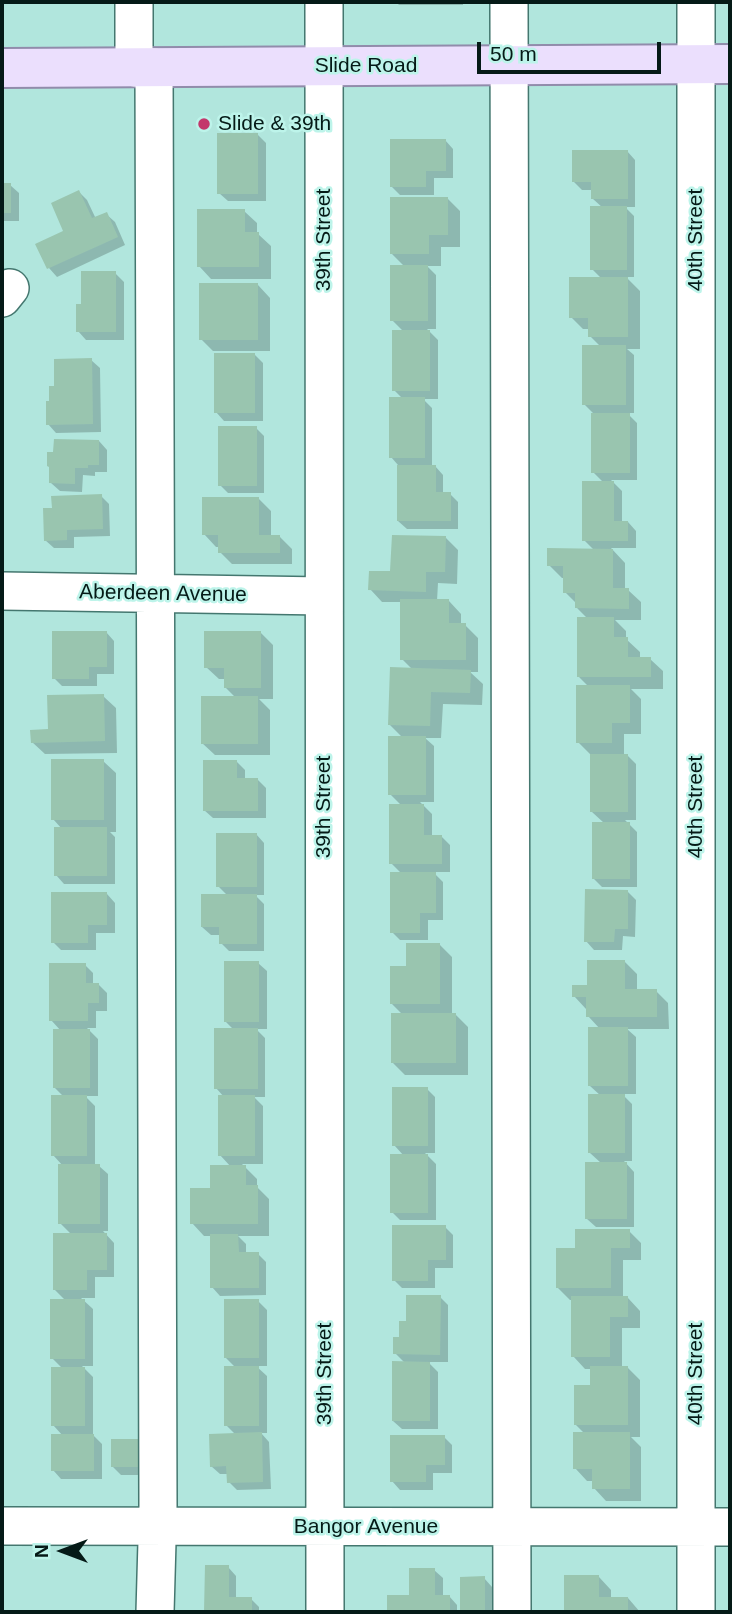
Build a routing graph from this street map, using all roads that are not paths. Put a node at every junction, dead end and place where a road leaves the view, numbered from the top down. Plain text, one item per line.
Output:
1 (134, 2) edge
2 (324, 2) edge
3 (509, 2) edge
4 (696, 2) edge
5 (713, 64) edge
6 (509, 65) junction
7 (324, 66) junction
8 (2, 68) edge
9 (144, 68) junction
10 (2, 591) edge
11 (155, 594) junction
12 (324, 596) junction
13 (2, 1526) edge
14 (158, 1526) junction
15 (325, 1527) junction
16 (512, 1527) junction
17 (713, 1527) edge
18 (155, 1612) edge
19 (325, 1612) edge
20 (512, 1612) edge
21 (696, 1612) edge

1 - 9 street
2 - 7 street, 39th Street
3 - 6 street
4 - 5 street, 40th Street
5 - 6 main road, Slide Road
5 - 17 street, 40th Street
6 - 7 main road, Slide Road
6 - 16 street
7 - 9 main road, Slide Road
7 - 12 street, 39th Street
8 - 9 main road, Slide Road
9 - 11 street
10 - 11 street, Aberdeen Avenue
11 - 12 street, Aberdeen Avenue
11 - 14 street
12 - 15 street, 39th Street
13 - 14 street, Bangor Avenue
14 - 15 street, Bangor Avenue
14 - 18 street
15 - 16 street, Bangor Avenue
15 - 19 street, 39th Street
16 - 17 street, Bangor Avenue
16 - 20 street
17 - 21 street, 40th Street

